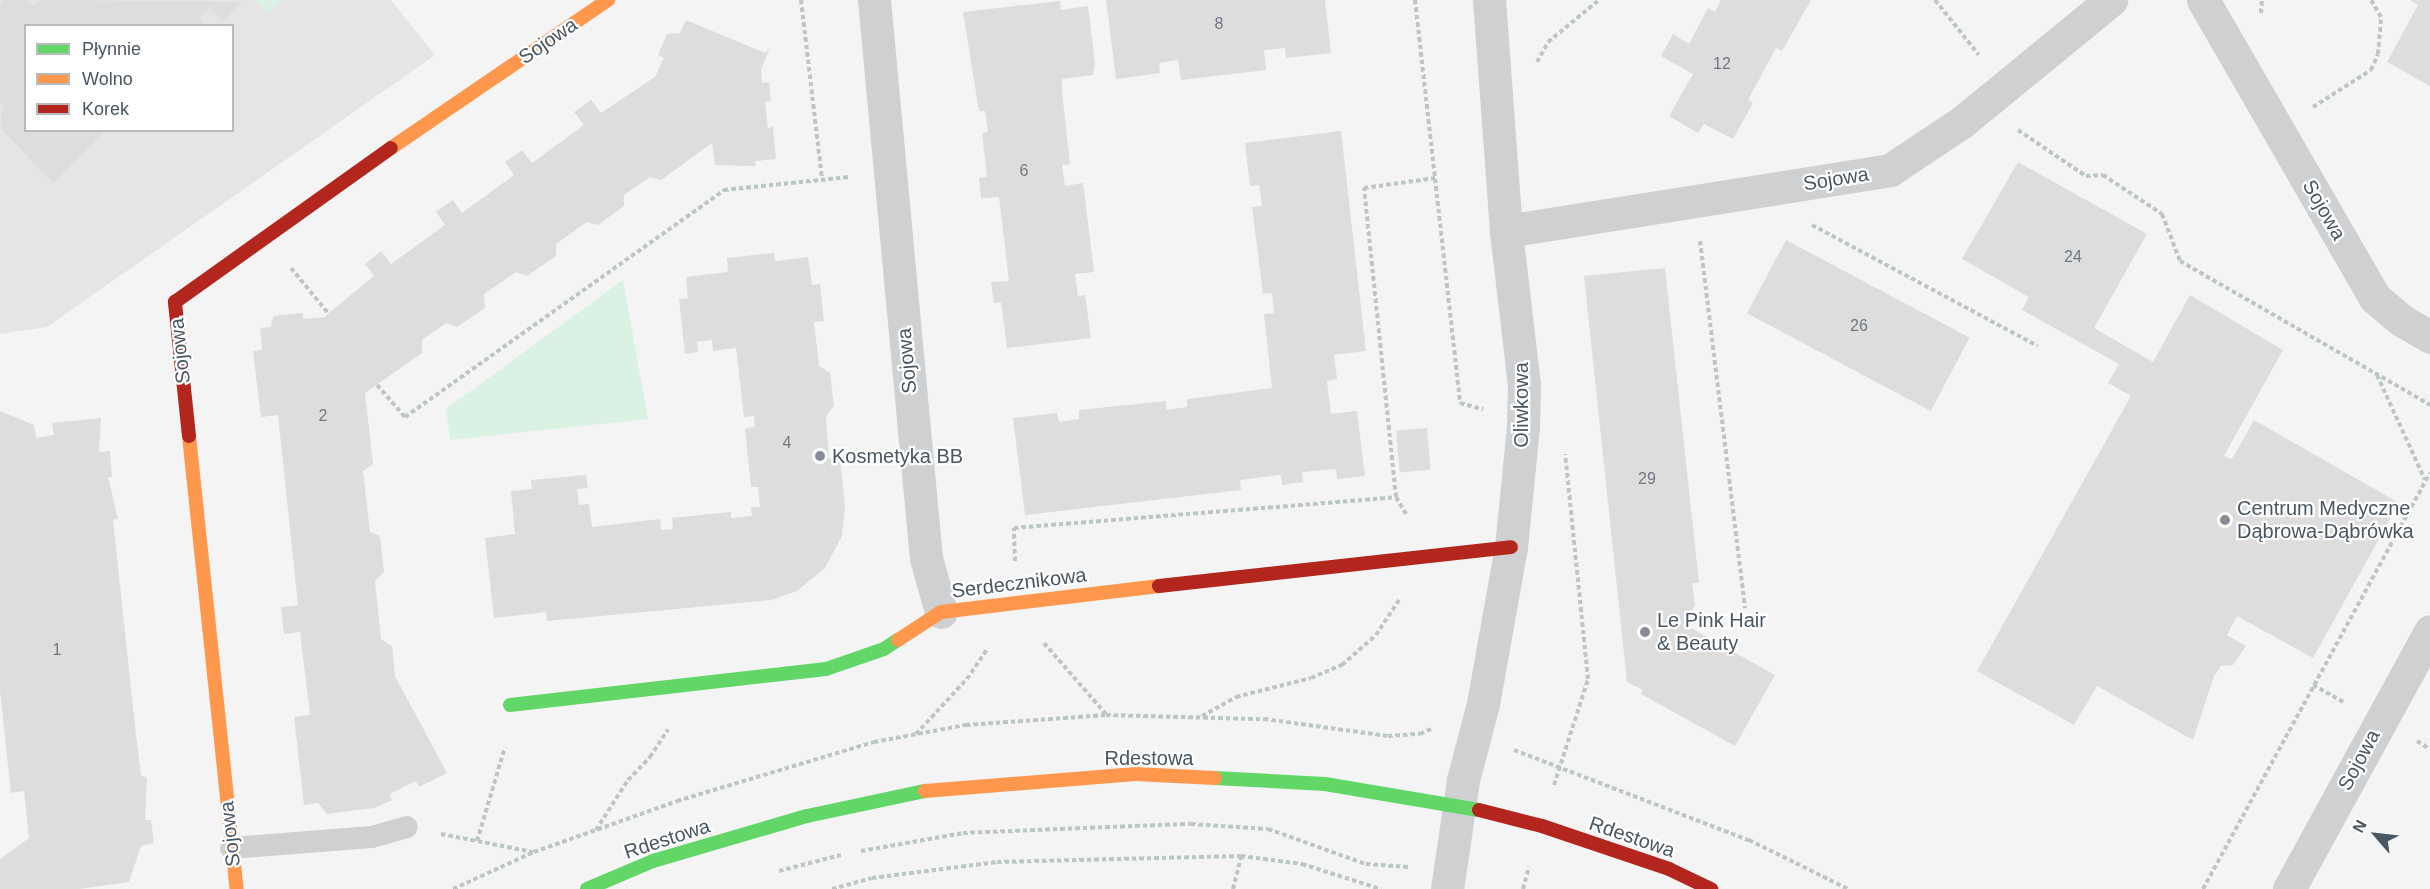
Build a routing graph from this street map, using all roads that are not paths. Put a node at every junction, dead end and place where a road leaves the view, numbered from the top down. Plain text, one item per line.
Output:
1 (608, 0) edge
2 (874, 0) edge
3 (1489, 0) edge
4 (2111, 0) edge
5 (2203, 0) edge
6 (1506, 231) junction
7 (2430, 338) edge
8 (1511, 547) junction
9 (941, 612) junction
10 (2430, 631) edge
11 (510, 705) road end
12 (1459, 805) junction
13 (407, 827) road end
14 (231, 848) junction
15 (237, 889) edge
16 (586, 889) edge
17 (1448, 889) edge
18 (1711, 889) edge
19 (2289, 889) edge

1 - 14 street, Sojowa
2 - 9 street, Sojowa
3 - 6 street, Oliwkowa
4 - 6 street, Sojowa
5 - 7 street, Sojowa
6 - 8 street, Oliwkowa
8 - 9 street, Serdecznikowa
8 - 12 street, Oliwkowa
9 - 11 street, Serdecznikowa
10 - 19 street, Sojowa
12 - 16 street, Rdestowa
12 - 17 street, Oliwkowa
12 - 18 street, Rdestowa
13 - 14 lane
14 - 15 street, Sojowa

